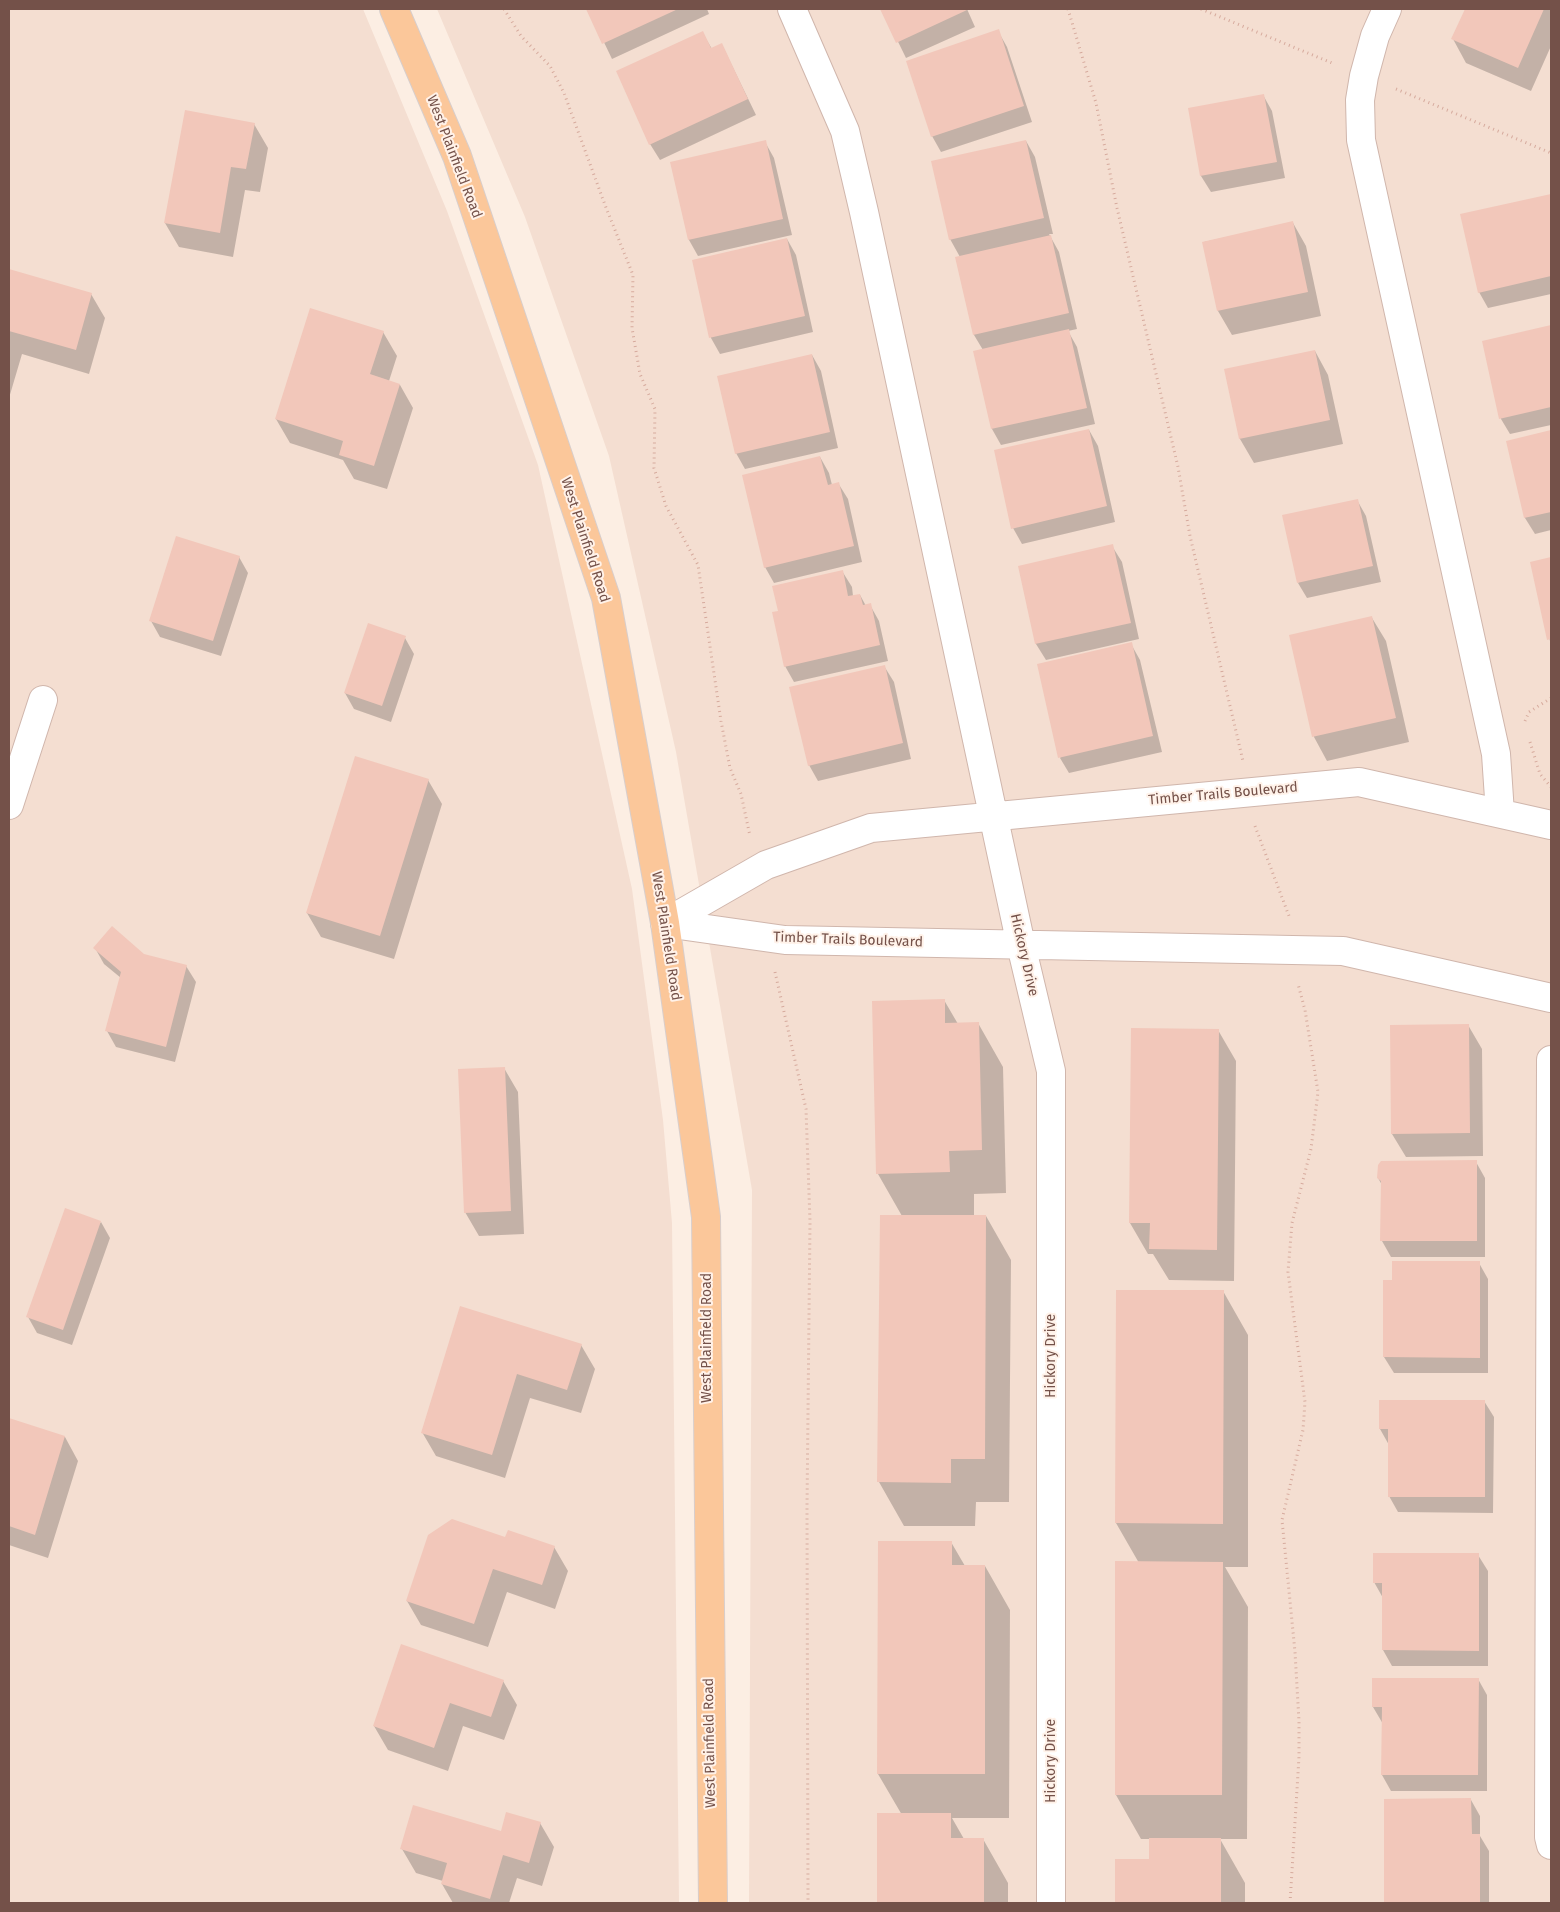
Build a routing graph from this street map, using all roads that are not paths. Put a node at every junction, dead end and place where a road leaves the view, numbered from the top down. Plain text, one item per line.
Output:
1 (394, 9) edge
2 (792, 9) edge
3 (1387, 9) edge
4 (43, 700) dead end
5 (9, 805) edge
6 (1500, 813) junction
7 (993, 816) junction
8 (1551, 825) edge
9 (665, 923) junction
10 (1021, 945) junction
11 (1551, 998) edge
12 (1551, 1060) edge
13 (1551, 1845) edge
14 (713, 1903) edge
15 (1051, 1903) edge

1 - 9 main road, West Plainfield Road
2 - 7 street, Hickory Drive
3 - 6 street
4 - 5 street
6 - 7 street, Timber Trails Boulevard
6 - 8 street, Timber Trails Boulevard
7 - 9 street, Timber Trails Boulevard
7 - 10 street, Hickory Drive
9 - 10 street, Timber Trails Boulevard
9 - 14 main road, West Plainfield Road
10 - 11 street, Timber Trails Boulevard
10 - 15 street, Hickory Drive
12 - 13 street

